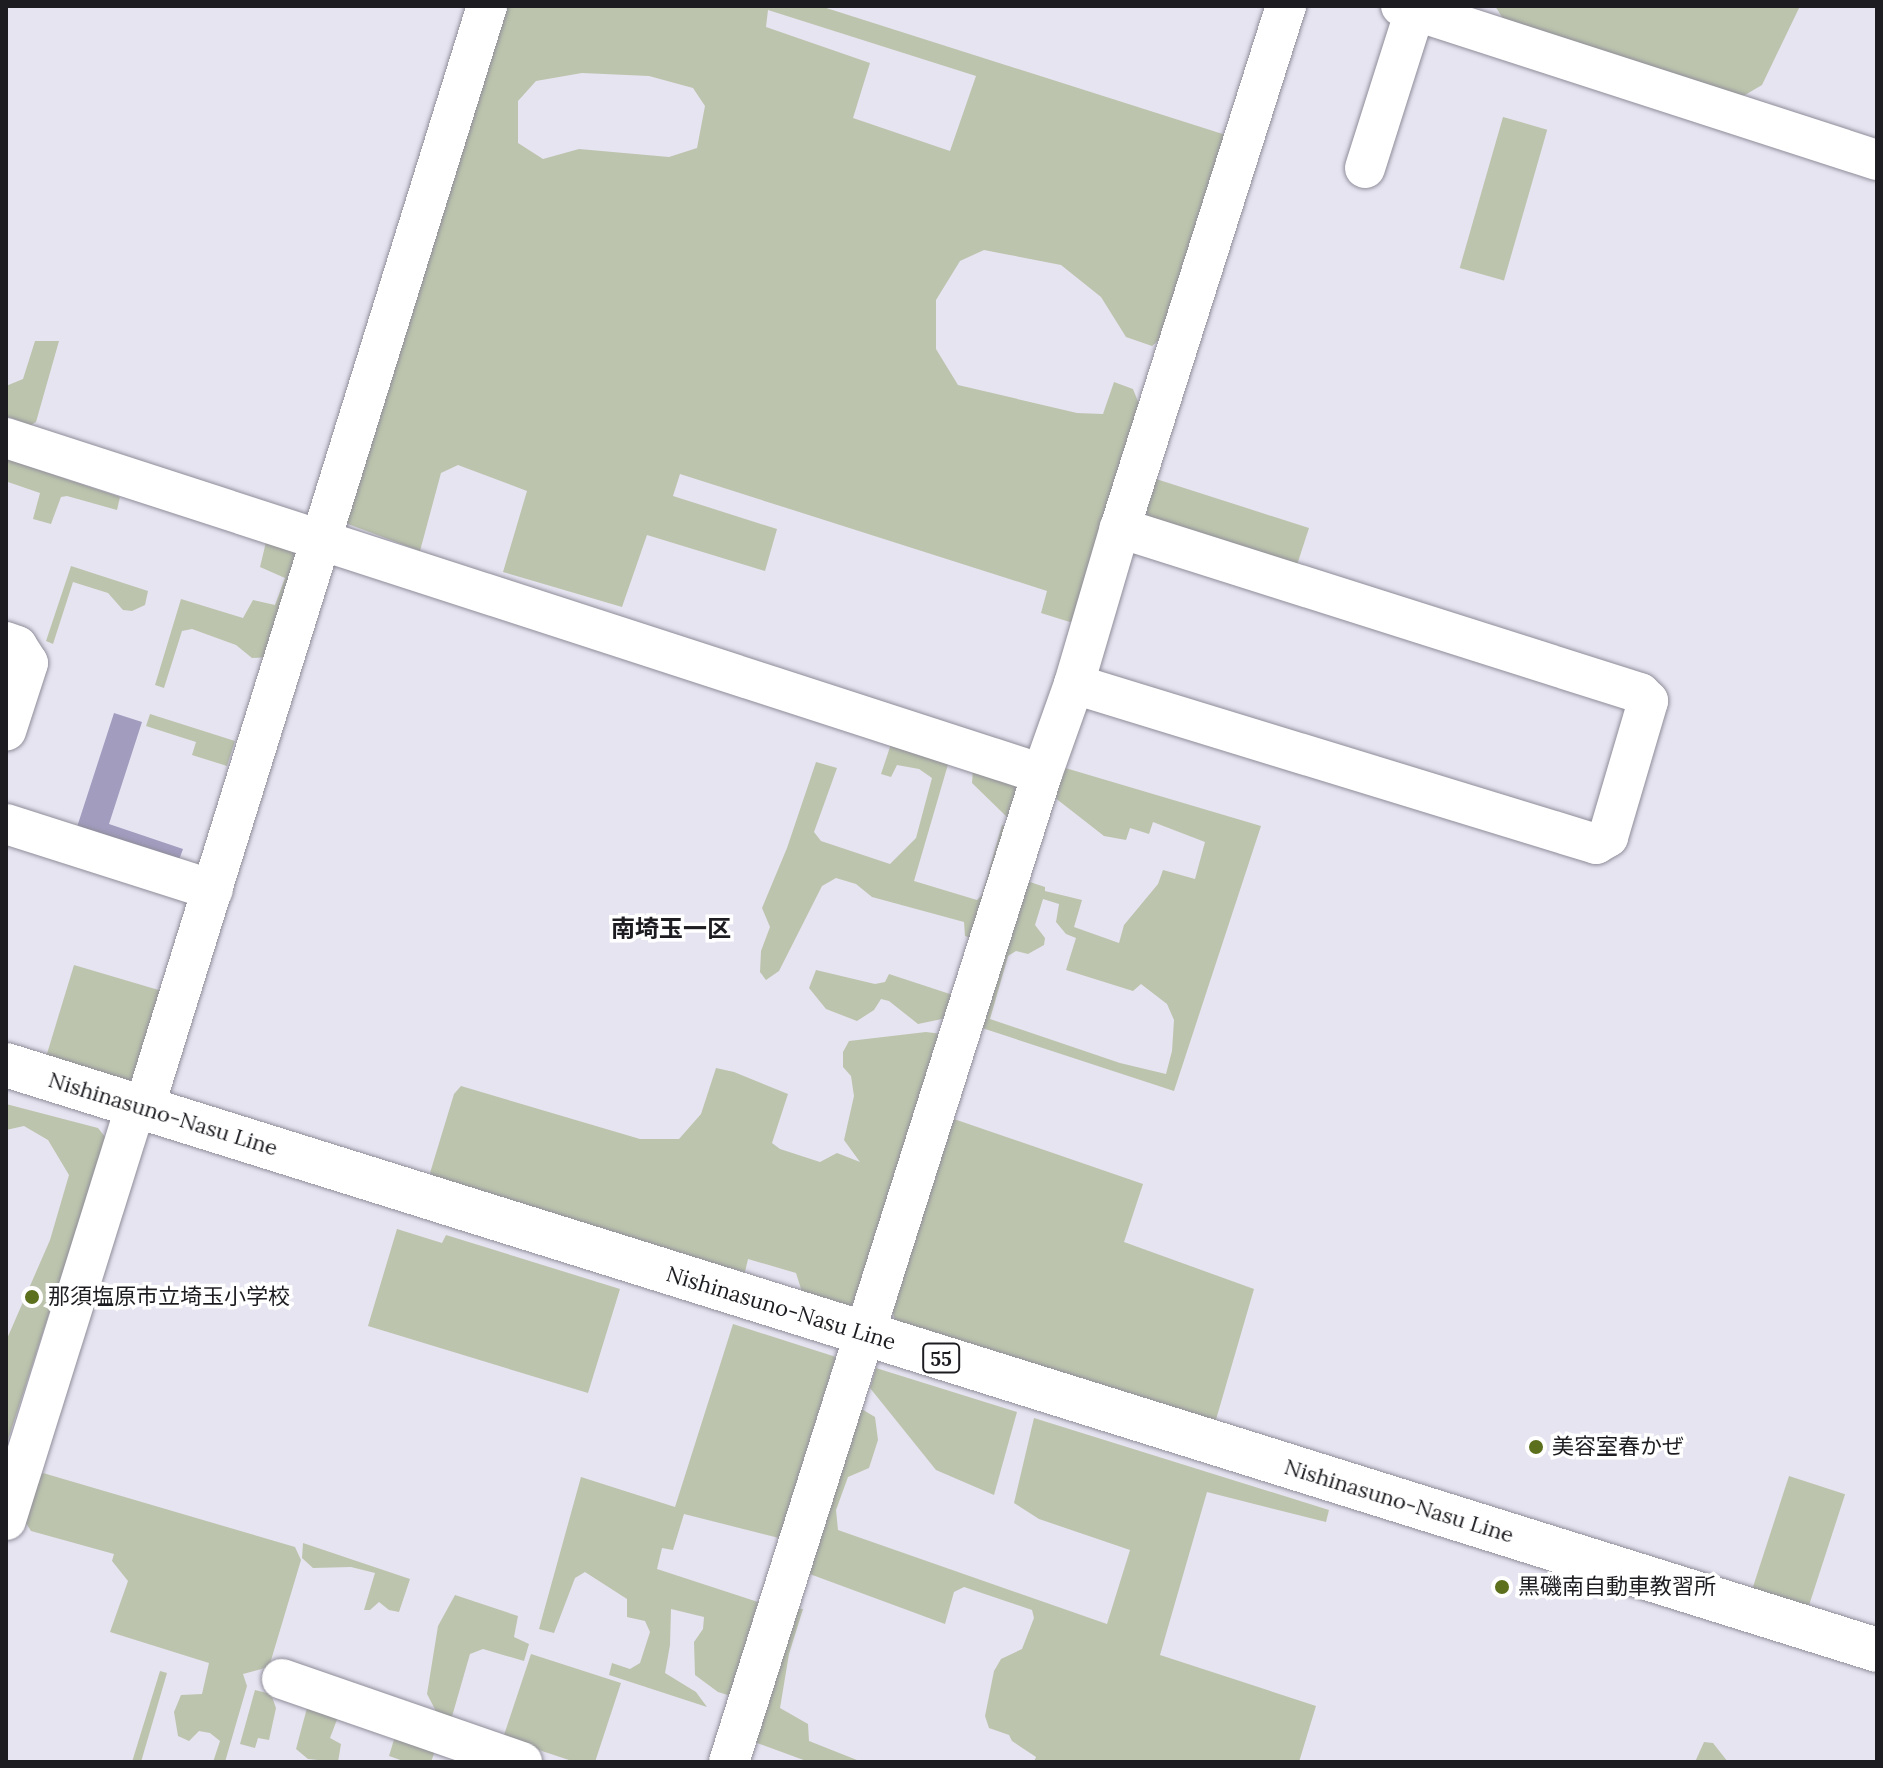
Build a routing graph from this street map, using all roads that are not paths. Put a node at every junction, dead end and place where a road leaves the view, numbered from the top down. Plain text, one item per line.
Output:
1 (487, 6) edge
2 (1286, 6) edge
3 (1408, 8) edge
4 (1877, 160) edge
5 (1365, 168) dead end
6 (6, 438) edge
7 (1120, 528) junction
8 (323, 542) junction
9 (6, 642) edge
10 (1074, 684) junction
11 (6, 731) edge
12 (1042, 774) junction
13 (6, 824) edge
14 (213, 890) junction
15 (6, 1065) edge
16 (140, 1107) junction
17 (865, 1334) junction
18 (6, 1520) edge
19 (1877, 1650) edge
20 (282, 1679) dead end
21 (522, 1762) edge
22 (729, 1762) edge

1 - 8 street
2 - 7 street
3 - 4 street
3 - 5 street
6 - 8 street
7 - 10 street
7 - 10 street
8 - 12 street
8 - 14 street
9 - 11 street
10 - 12 street
12 - 17 street
13 - 14 street
14 - 16 street
15 - 16 main road, Nishinasuno-Nasu Line / 55
16 - 17 main road, Nishinasuno-Nasu Line / 55
16 - 18 street
17 - 19 main road, Nishinasuno-Nasu Line / 55
17 - 22 street
20 - 21 street

